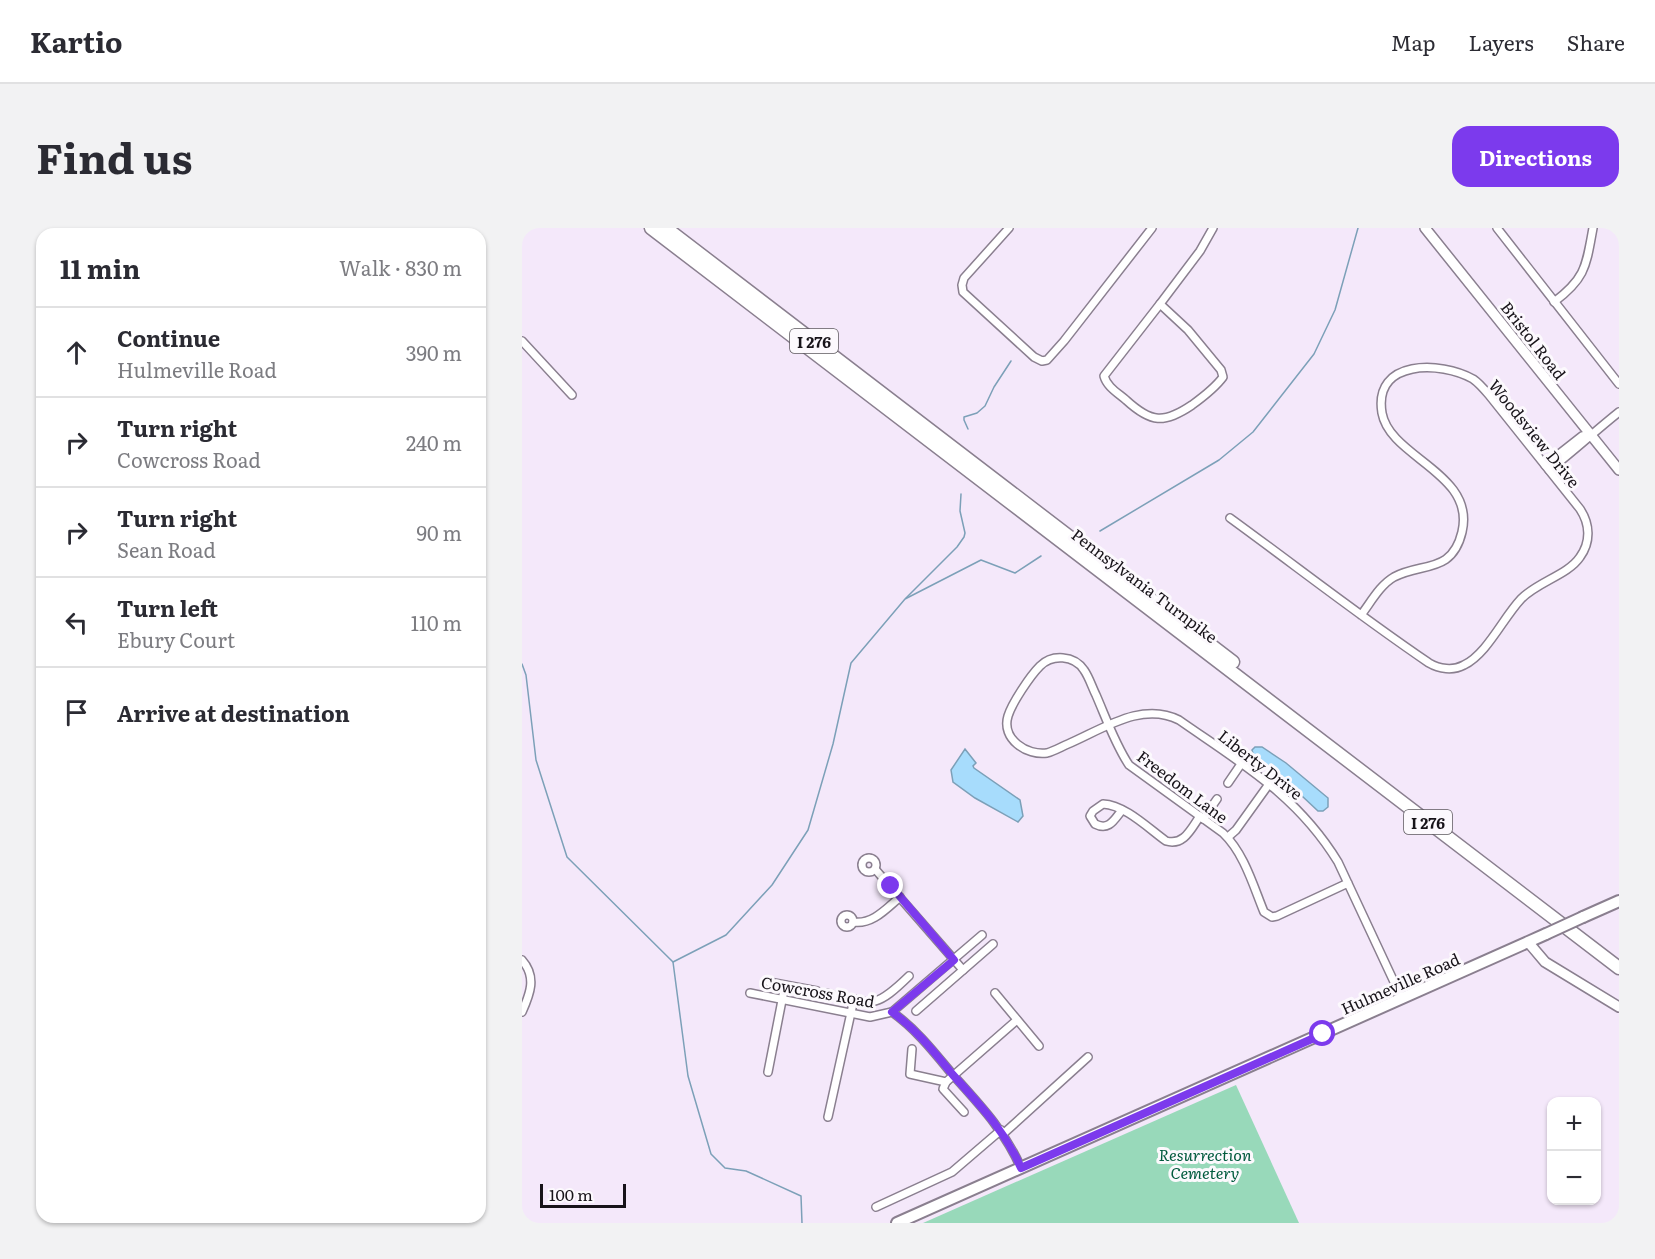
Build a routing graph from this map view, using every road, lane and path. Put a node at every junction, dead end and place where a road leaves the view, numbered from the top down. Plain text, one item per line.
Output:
1 (651, 228) edge
2 (666, 228) edge
3 (1010, 228) edge
4 (1152, 228) edge
5 (1214, 228) edge
6 (1425, 228) edge
7 (1497, 228) edge
8 (1593, 228) edge
9 (1554, 302) junction
10 (1160, 304) junction
11 (522, 341) edge
12 (1619, 384) edge
13 (572, 395) dead end
14 (1619, 412) edge
15 (1590, 434) junction
16 (1547, 468) junction
17 (1619, 470) edge
18 (1230, 518) dead end
19 (1361, 615) junction
20 (1110, 726) junction
21 (1241, 764) junction
22 (1228, 783) dead end
23 (1269, 784) junction
24 (1217, 799) dead end
25 (1122, 810) dead end
26 (1201, 817) junction
27 (1228, 837) junction
28 (875, 869) dead end
29 (1348, 883) junction
30 (900, 897) junction
31 (1619, 901) edge
32 (853, 922) dead end
33 (981, 935) dead end
34 (1528, 942) junction
35 (993, 944) dead end
36 (1619, 959) edge
37 (522, 960) edge
38 (954, 960) junction
39 (1619, 968) edge
40 (963, 970) junction
41 (909, 976) dead end
42 (769, 982) dead end
43 (785, 985) junction
44 (816, 991) dead end
45 (750, 993) dead end
46 (826, 993) dead end
47 (995, 993) dead end
48 (782, 998) junction
49 (854, 999) junction
50 (1402, 999) junction
51 (1619, 1007) edge
52 (916, 1011) dead end
53 (522, 1012) edge
54 (892, 1012) junction
55 (851, 1013) junction
56 (1017, 1020) junction
57 (1039, 1046) dead end
58 (912, 1049) dead end
59 (1088, 1057) dead end
60 (768, 1072) dead end
61 (954, 1075) junction
62 (946, 1082) junction
63 (964, 1112) dead end
64 (828, 1117) dead end
65 (1002, 1132) junction
66 (1021, 1168) junction
67 (876, 1206) dead end
68 (897, 1223) edge

1 - 39 highway, Pennsylvania Turnpike / I 276
2 - 36 highway, Pennsylvania Turnpike / I 276
3 - 4 street
5 - 10 street
6 - 15 main road, Bristol Road
7 - 9 street
8 - 9 street
9 - 12 street
10 - 10 street
11 - 13 street
14 - 15 street
15 - 16 street
15 - 17 main road, Bristol Road
16 - 19 street, Woodsview Drive
16 - 19 street, Woodsview Drive
18 - 19 street, Woodsview Drive
20 - 20 street, Liberty Drive
20 - 21 street, Liberty Drive
20 - 26 street, Freedom Lane
21 - 22 street
21 - 23 street, Liberty Drive
23 - 27 street
23 - 29 street, Liberty Drive
24 - 26 street
25 - 26 street
26 - 27 street, Freedom Lane
27 - 29 street, Freedom Lane
28 - 30 street
29 - 50 street, Liberty Drive
30 - 32 street
30 - 38 street
31 - 34 main road, Hulmeville Road, bridge
33 - 38 street
34 - 50 main road, Hulmeville Road
34 - 51 main road
35 - 40 street
37 - 53 street
38 - 40 street
38 - 54 street
40 - 52 street
41 - 49 street
42 - 43 street
43 - 44 street
43 - 48 street
45 - 48 street, Cowcross Road
46 - 49 street
47 - 56 street
48 - 55 street, Cowcross Road
48 - 60 street
49 - 55 street
50 - 66 main road, Hulmeville Road
54 - 55 street, Cowcross Road
54 - 61 street, Cowcross Road
55 - 64 street
56 - 57 street
56 - 61 street
58 - 62 street
59 - 65 street
61 - 62 street
61 - 65 street, Cowcross Road
62 - 63 street
65 - 66 street, Cowcross Road
65 - 67 street
66 - 68 main road, Hulmeville Road

